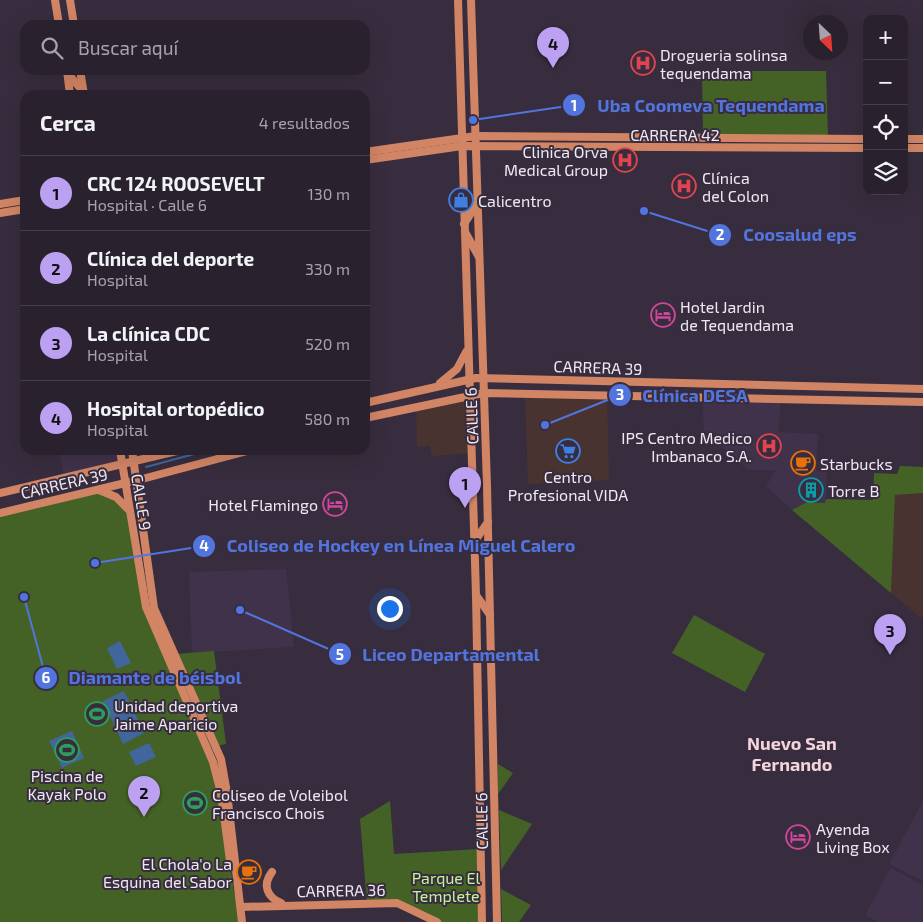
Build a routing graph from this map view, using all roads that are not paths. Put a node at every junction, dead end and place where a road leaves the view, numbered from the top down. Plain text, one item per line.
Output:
1 (55, 0) edge
2 (70, 0) edge
3 (458, 0) edge
4 (471, 0) edge
5 (58, 20) edge
6 (73, 20) edge
7 (68, 75) edge
8 (70, 75) edge
9 (81, 75) edge
10 (69, 90) edge
11 (82, 90) edge
12 (83, 90) edge
13 (476, 136) junction
14 (462, 137) junction
15 (863, 139) edge
16 (908, 139) edge
17 (923, 139) edge
18 (462, 146) junction
19 (476, 146) junction
20 (863, 148) edge
21 (908, 148) edge
22 (923, 148) edge
23 (370, 151) edge
24 (370, 159) edge
25 (20, 201) edge
26 (478, 202) junction
27 (0, 204) edge
28 (20, 210) edge
29 (0, 213) edge
30 (464, 227) junction
31 (480, 258) junction
32 (467, 344) junction
33 (483, 378) junction
34 (468, 379) junction
35 (559, 380) junction
36 (429, 387) junction
37 (923, 389) edge
38 (484, 393) junction
39 (469, 394) junction
40 (568, 395) junction
41 (370, 402) edge
42 (923, 402) edge
43 (370, 417) edge
44 (121, 455) edge
45 (133, 455) edge
46 (159, 455) edge
47 (232, 455) edge
48 (134, 461) junction
49 (122, 464) junction
50 (136, 481) junction
51 (125, 483) junction
52 (97, 489) junction
53 (0, 493) edge
54 (130, 512) junction
55 (0, 513) edge
56 (488, 522) junction
57 (474, 542) junction
58 (476, 596) junction
59 (490, 615) junction
60 (202, 714) junction
61 (198, 723) junction
62 (272, 872) dead end
63 (283, 904) junction
64 (241, 915) edge
65 (437, 922) edge
66 (482, 922) edge
67 (497, 922) edge

1 - 5 main road
2 - 6 main road
3 - 14 main road, CALLE 6
4 - 13 main road, CALLE 6
7 - 10 main road
8 - 11 main road
9 - 12 main road
13 - 14 main road, CARRERA 42
13 - 15 main road, CARRERA 42
13 - 19 main road, CALLE 6
14 - 18 main road, CALLE 6
14 - 23 main road, CARRERA 42
16 - 17 main road
18 - 19 main road, CARRERA 42
18 - 24 main road, CARRERA 42
18 - 30 main road, CALLE 6
19 - 20 main road, CARRERA 42
19 - 26 main road, CALLE 6
21 - 22 main road
25 - 27 main road
26 - 30 main road
26 - 31 main road, CALLE 6
28 - 29 main road
30 - 31 main road
30 - 32 main road, CALLE 6
31 - 33 main road, CALLE 6
32 - 34 main road, CALLE 6
32 - 36 main road
33 - 34 main road, CARRERA 39
33 - 35 main road, CARRERA 39
33 - 38 main road, CALLE 6
34 - 36 main road, CARRERA 39
34 - 39 main road, CALLE 6
35 - 37 main road, CARRERA 39
35 - 40 main road
36 - 41 main road, CARRERA 39
38 - 39 main road, CARRERA 39
38 - 40 main road, CARRERA 39
38 - 56 main road, CALLE 6
39 - 43 main road, CARRERA 39
39 - 57 main road, CALLE 6
40 - 42 main road, CARRERA 39
44 - 49 main road, CALLE 9
45 - 48 main road, CALLE 9
46 - 48 main road, CARRERA 39
47 - 50 main road, CARRERA 39
48 - 49 main road, CARRERA 39
48 - 50 main road, CALLE 9
49 - 51 main road, CALLE 9
49 - 53 main road, CARRERA 39
50 - 51 main road, CARRERA 39
50 - 60 main road, CALLE 9
51 - 52 main road, CARRERA 39
51 - 54 main road, CALLE 9
52 - 54 main road
52 - 55 main road, CARRERA 39
54 - 61 main road, CALLE 9
56 - 57 main road
56 - 59 main road, CALLE 6
57 - 58 main road, CALLE 6
58 - 59 main road
58 - 66 main road, CALLE 6
59 - 67 main road, CALLE 6
60 - 61 main road
60 - 64 main road, CALLE 9
61 - 64 main road, CALLE 9
62 - 63 main road
63 - 64 main road, CARRERA 36
63 - 65 main road, CARRERA 36

